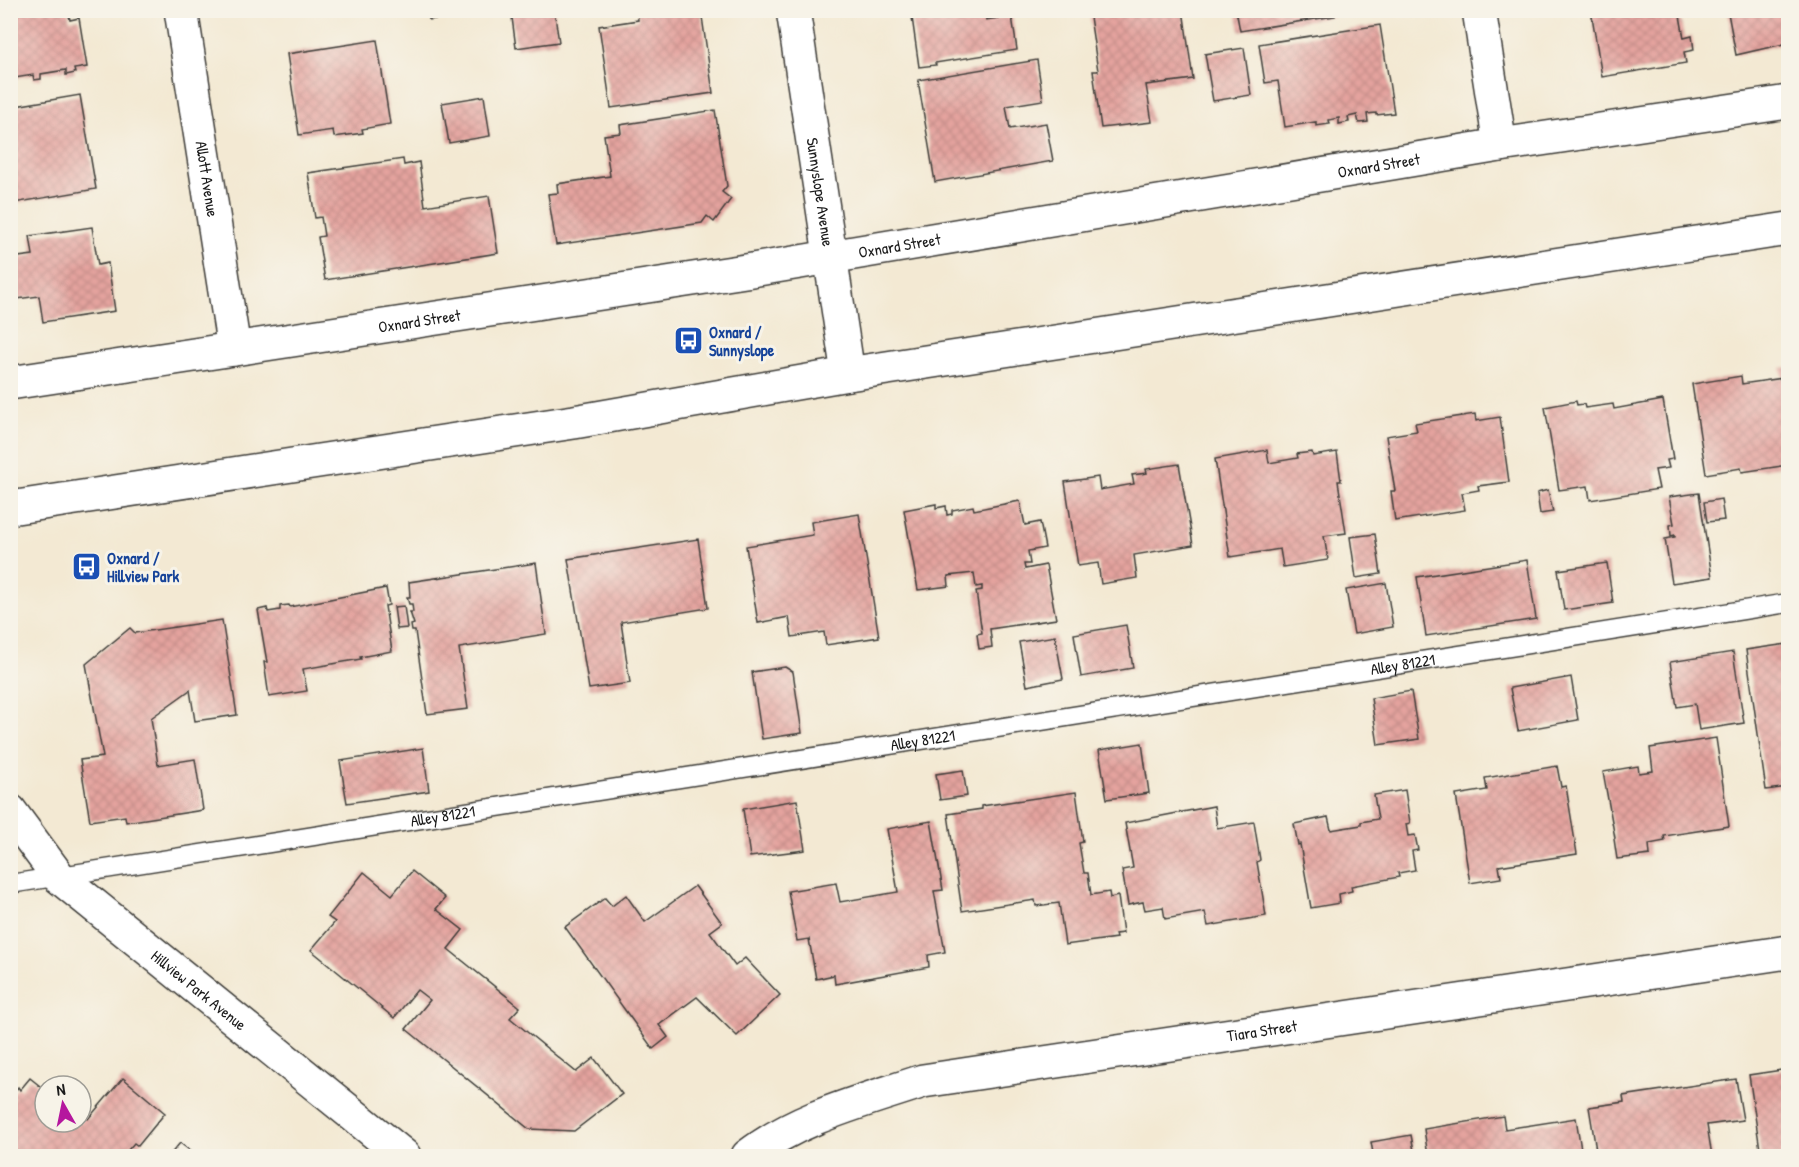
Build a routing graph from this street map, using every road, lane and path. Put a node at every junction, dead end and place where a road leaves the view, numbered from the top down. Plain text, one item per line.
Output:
1 (181, 10) edge
2 (793, 10) edge
3 (1479, 10) edge
4 (1788, 102) edge
5 (1500, 145) junction
6 (1788, 229) edge
7 (830, 257) junction
8 (234, 349) junction
9 (848, 374) junction
10 (10, 383) edge
11 (10, 508) edge
12 (1788, 603) edge
13 (10, 811) edge
14 (58, 876) junction
15 (10, 884) edge
16 (1788, 952) edge
17 (404, 1156) edge
18 (748, 1156) edge

1 - 8 street, Allott Avenue
2 - 7 street, Sunnyslope Avenue
3 - 5 street
4 - 5 street, Oxnard Street
5 - 7 street, Oxnard Street
6 - 9 street
7 - 8 street, Oxnard Street
7 - 9 street, Sunnyslope Avenue
8 - 10 street, Oxnard Street
9 - 11 street
12 - 14 lane, Alley 81221
13 - 14 street, Hillview Park Avenue
14 - 15 lane, Alley 81221
14 - 17 street, Hillview Park Avenue
16 - 18 street, Tiara Street

